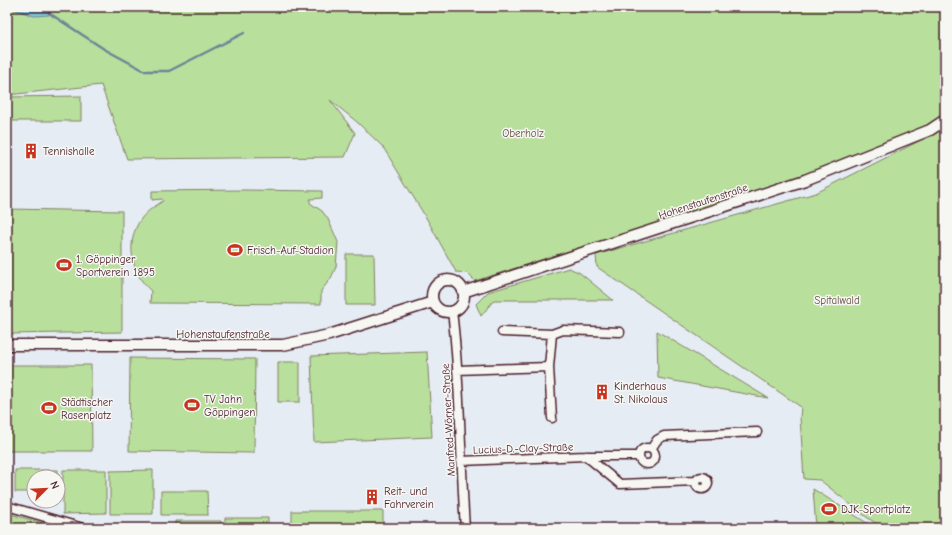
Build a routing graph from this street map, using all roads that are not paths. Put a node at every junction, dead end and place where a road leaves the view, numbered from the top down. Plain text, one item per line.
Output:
1 (945, 120) edge
2 (463, 292) junction
3 (433, 302) junction
4 (452, 311) junction
5 (502, 332) dead end
6 (620, 332) dead end
7 (552, 334) junction
8 (7, 345) edge
9 (549, 367) junction
10 (457, 370) junction
11 (552, 418) dead end
12 (757, 432) dead end
13 (651, 449) junction
14 (586, 456) junction
15 (638, 456) junction
16 (461, 461) junction
17 (696, 481) dead end
18 (7, 506) edge
19 (83, 528) edge
20 (465, 528) edge

1 - 2 main road, Hohenstaufenstraße
2 - 3 main road
2 - 4 main road
3 - 4 main road
3 - 8 main road, Hohenstaufenstraße
4 - 10 street, Manfred-Wörner-Straße
5 - 7 street
6 - 7 street
7 - 9 street
9 - 10 street
9 - 11 street
10 - 16 street, Manfred-Wörner-Straße
12 - 13 street, Lucius-D.-Clay-Straße
13 - 15 street, Lucius-D.-Clay-Straße
13 - 15 street, Lucius-D.-Clay-Straße
14 - 15 street, Lucius-D.-Clay-Straße
14 - 16 street, Lucius-D.-Clay-Straße
14 - 17 street, Lucius-D.-Clay-Straße
16 - 20 street, Manfred-Wörner-Straße
18 - 19 street

